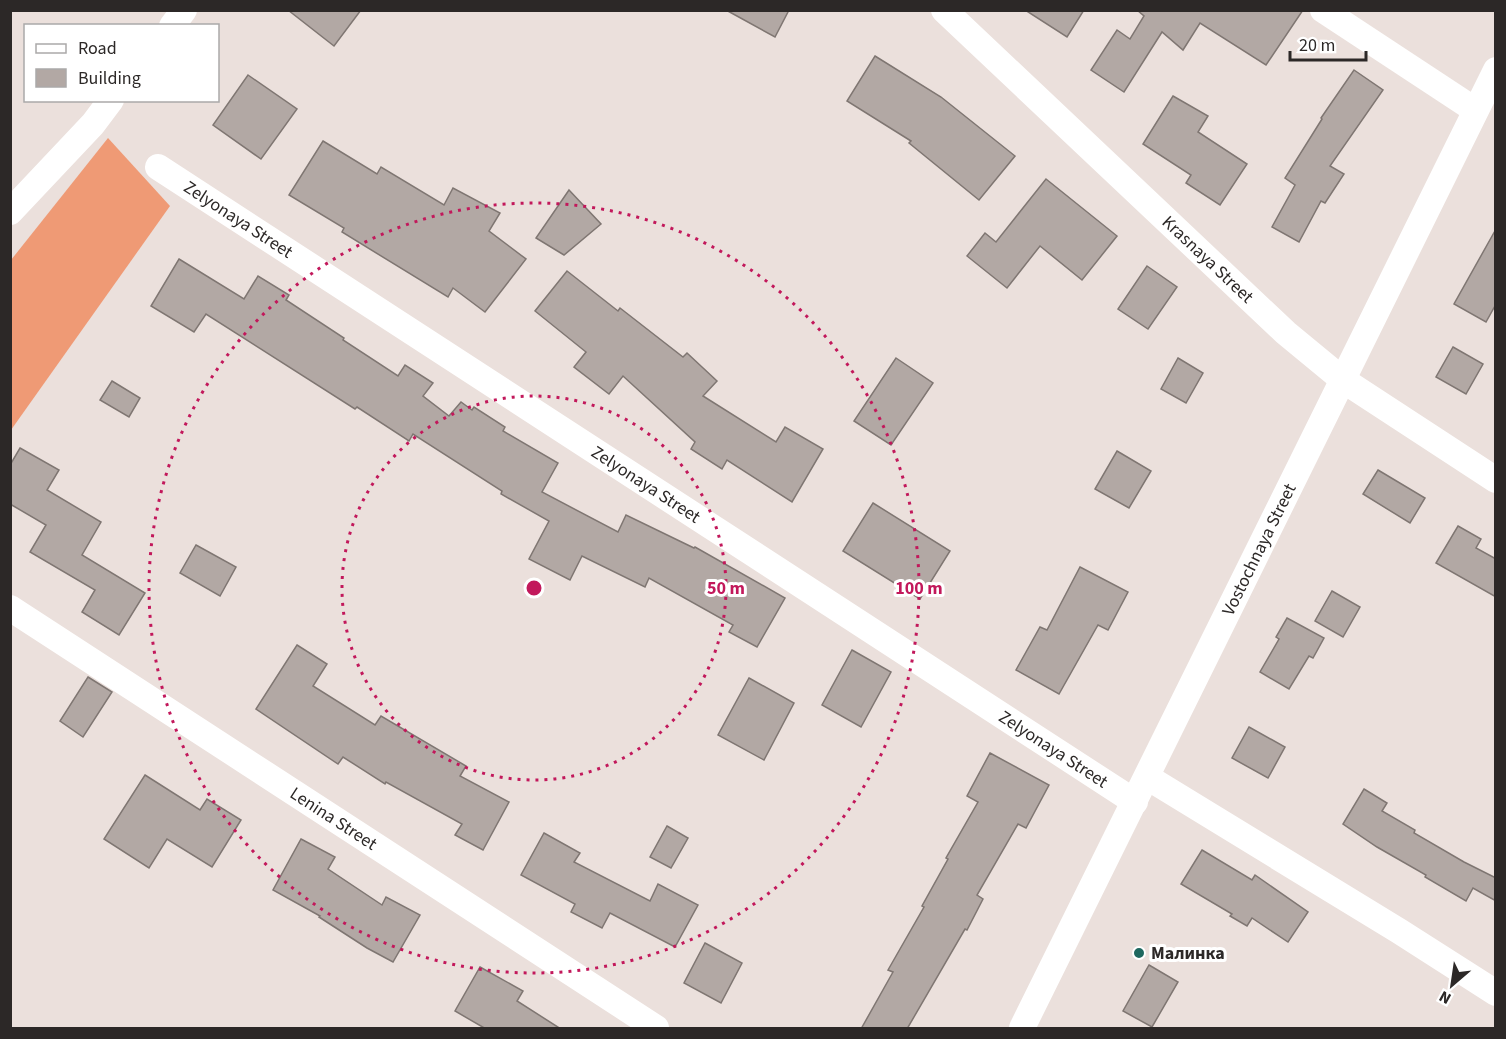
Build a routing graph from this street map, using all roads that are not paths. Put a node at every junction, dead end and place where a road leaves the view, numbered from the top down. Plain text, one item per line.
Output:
1 (184, 10) edge
2 (944, 10) edge
3 (1323, 10) edge
4 (174, 24) edge
5 (1496, 70) edge
6 (109, 102) edge
7 (1475, 110) junction
8 (158, 167) dead end
9 (10, 212) edge
10 (1343, 380) junction
11 (1496, 480) edge
12 (10, 608) edge
13 (1147, 777) junction
14 (1136, 802) junction
15 (1496, 993) edge
16 (656, 1029) edge
17 (1022, 1029) edge

1 - 4 street
2 - 10 street, Krasnaya Street
3 - 7 street
5 - 7 street, Vostochnaya Street
6 - 9 street
7 - 10 street, Vostochnaya Street
8 - 14 street, Zelyonaya Street
10 - 11 street, Krasnaya Street
10 - 13 street, Vostochnaya Street
12 - 16 street, Lenina Street
13 - 14 street, Vostochnaya Street
13 - 15 street
14 - 17 street, Vostochnaya Street

